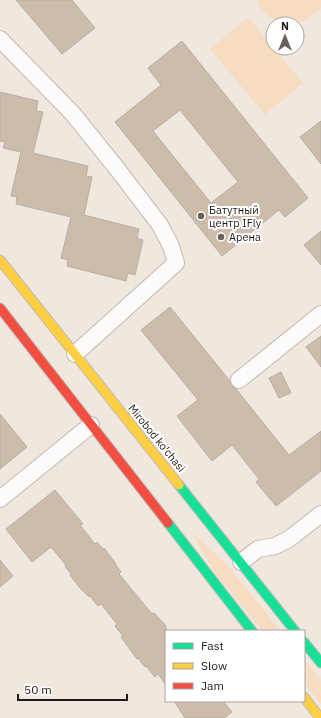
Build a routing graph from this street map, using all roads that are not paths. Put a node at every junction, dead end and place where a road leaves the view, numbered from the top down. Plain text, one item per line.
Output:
1 (0, 39) edge
2 (0, 260) edge
3 (0, 308) edge
4 (321, 314) edge
5 (75, 354) junction
6 (239, 380) dead end
7 (91, 425) junction
8 (146, 444) junction
9 (121, 463) junction
10 (0, 499) edge
11 (321, 514) edge
12 (241, 562) junction
13 (251, 630) edge
14 (294, 630) edge
15 (305, 643) edge
16 (321, 663) edge
17 (305, 698) edge
18 (320, 718) edge

1 - 5 street
2 - 5 main road, Mirobod ko'chasi
3 - 7 main road
4 - 6 street
5 - 8 main road, Mirobod ko'chasi
7 - 9 main road
7 - 10 street
8 - 9 main road
8 - 12 main road, Mirobod ko'chasi
9 - 13 main road
11 - 12 street
12 - 14 main road, Mirobod ko'chasi
15 - 16 main road
17 - 18 main road

